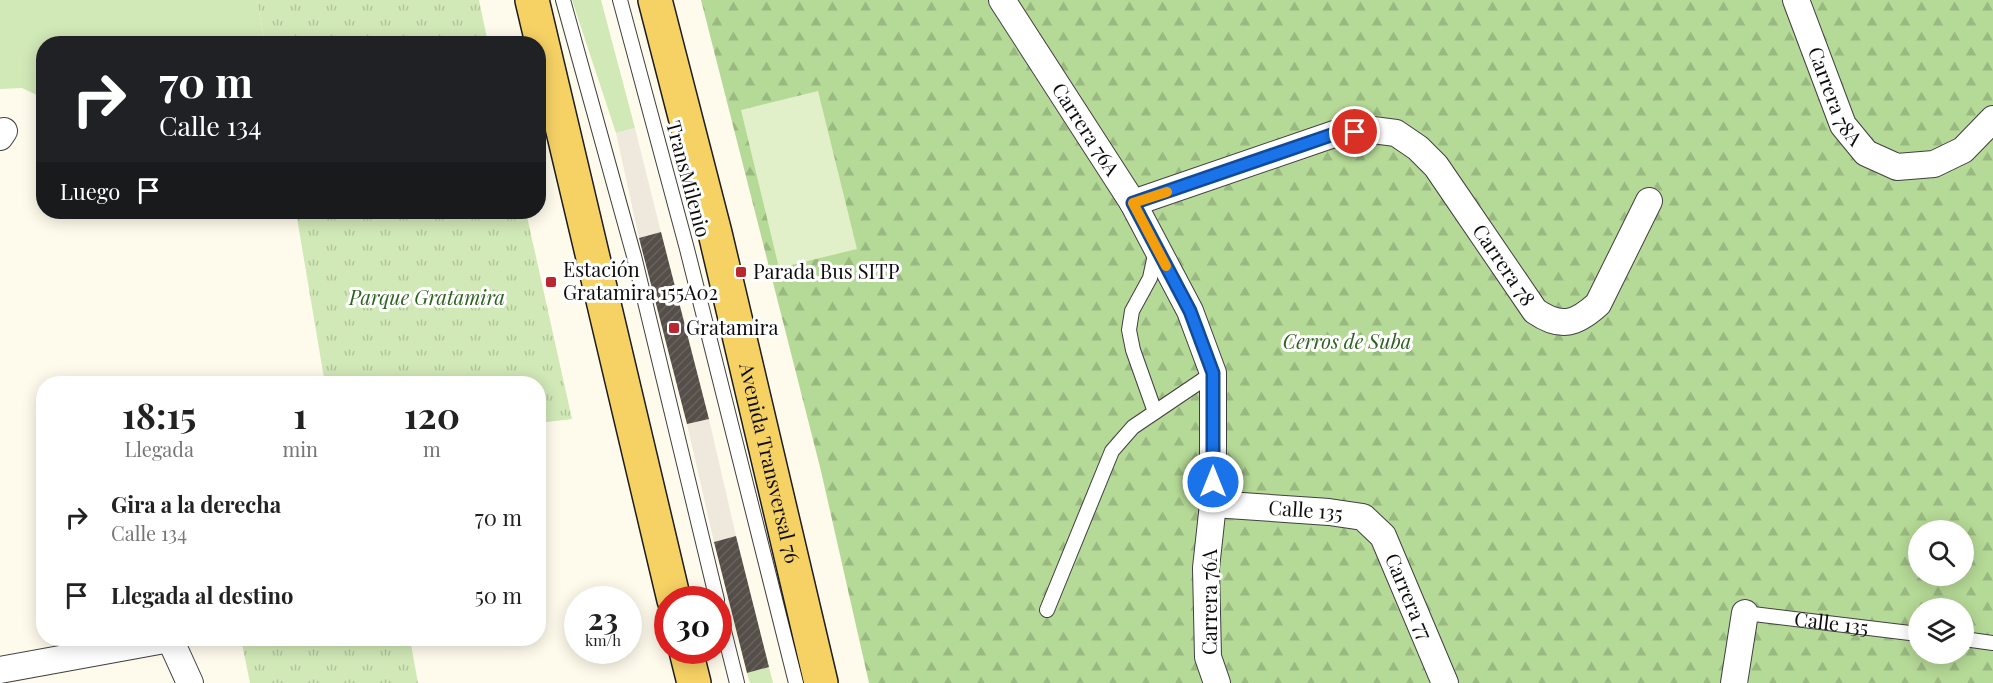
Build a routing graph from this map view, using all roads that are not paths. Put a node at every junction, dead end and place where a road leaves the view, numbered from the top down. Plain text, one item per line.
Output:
1 (532, 0) edge
2 (563, 0) edge
3 (620, 0) edge
4 (655, 0) edge
5 (1002, 0) edge
6 (1796, 0) edge
7 (541, 36) edge
8 (546, 59) edge
9 (1993, 119) edge
10 (1649, 201) dead end
11 (1133, 203) junction
12 (1156, 248) junction
13 (1213, 373) junction
14 (1155, 412) junction
15 (1214, 504) junction
16 (1363, 517) joint
17 (671, 586) edge
18 (714, 586) edge
19 (1047, 610) dead end
20 (1745, 613) joint
21 (1908, 633) edge
22 (1974, 640) edge
23 (1993, 643) edge
24 (132, 646) edge
25 (173, 646) edge
26 (732, 663) edge
27 (689, 664) edge
28 (0, 670) edge
29 (190, 683) edge
30 (694, 683) edge
31 (737, 683) edge
32 (796, 683) edge
33 (821, 683) edge
34 (1217, 683) edge
35 (1446, 683) edge
36 (1734, 683) edge

1 - 7 main road
2 - 18 lane
3 - 32 lane, TransMilenio
4 - 33 main road, Avenida Transversal 76
5 - 11 street, Carrera 76A
6 - 9 street, Carrera 78A
8 - 17 main road
10 - 11 street, Carrera 78
11 - 12 street, Carrera 76A
12 - 13 street, Carrera 76A
12 - 14 lane
13 - 14 lane
13 - 15 street, Carrera 76A
14 - 19 lane
15 - 16 street, Calle 135
15 - 34 street, Carrera 76A
16 - 35 street, Carrera 77
20 - 21 lane, Calle 135
20 - 36 street
22 - 23 lane
24 - 28 street
25 - 29 street
26 - 31 lane
27 - 30 main road

